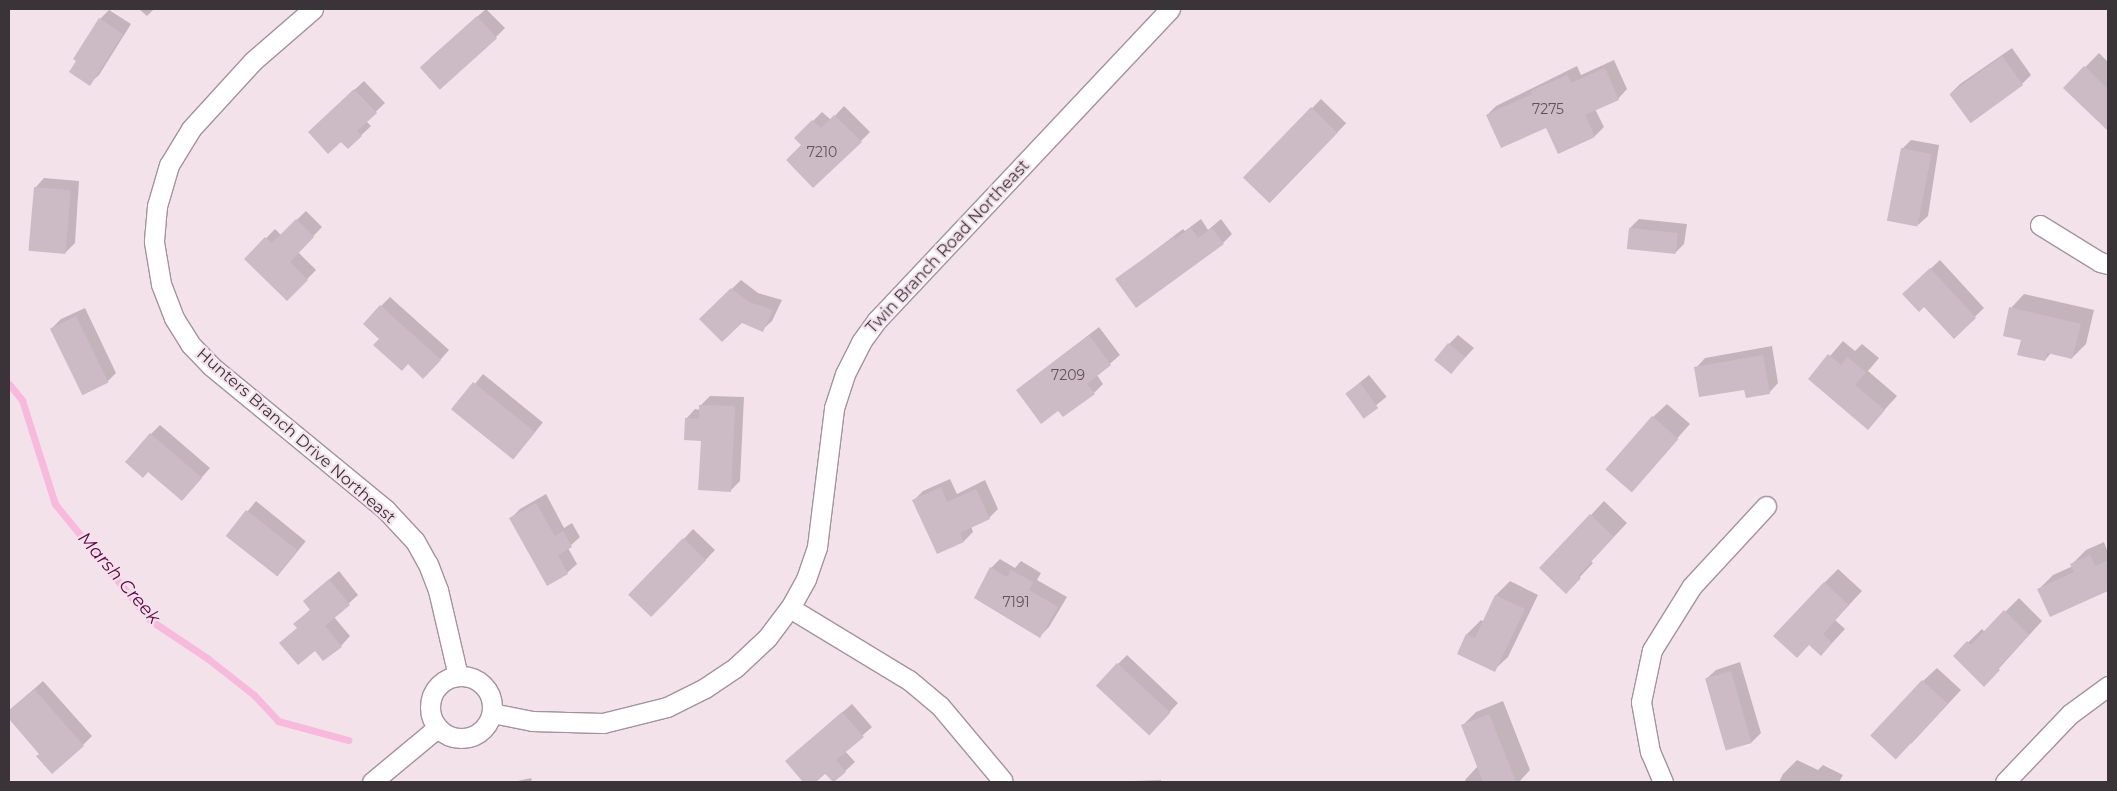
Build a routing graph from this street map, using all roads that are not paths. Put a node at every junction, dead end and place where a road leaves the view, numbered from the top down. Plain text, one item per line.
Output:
1 (313, 9) edge
2 (1170, 9) edge
3 (2040, 225) dead end
4 (2108, 264) edge
5 (1766, 506) dead end
6 (790, 608) junction
7 (458, 676) junction
8 (2108, 686) edge
9 (492, 712) junction
10 (437, 728) junction
11 (1002, 780) dead end
12 (372, 782) edge
13 (1663, 782) edge
14 (2005, 782) edge

1 - 7 street, Hunters Branch Drive Northeast
2 - 6 street, Twin Branch Road Northeast
3 - 4 street
5 - 13 street
6 - 9 street, Twin Branch Road Northeast
6 - 11 street
7 - 9 street
7 - 10 street
8 - 14 street
9 - 10 street
10 - 12 street

